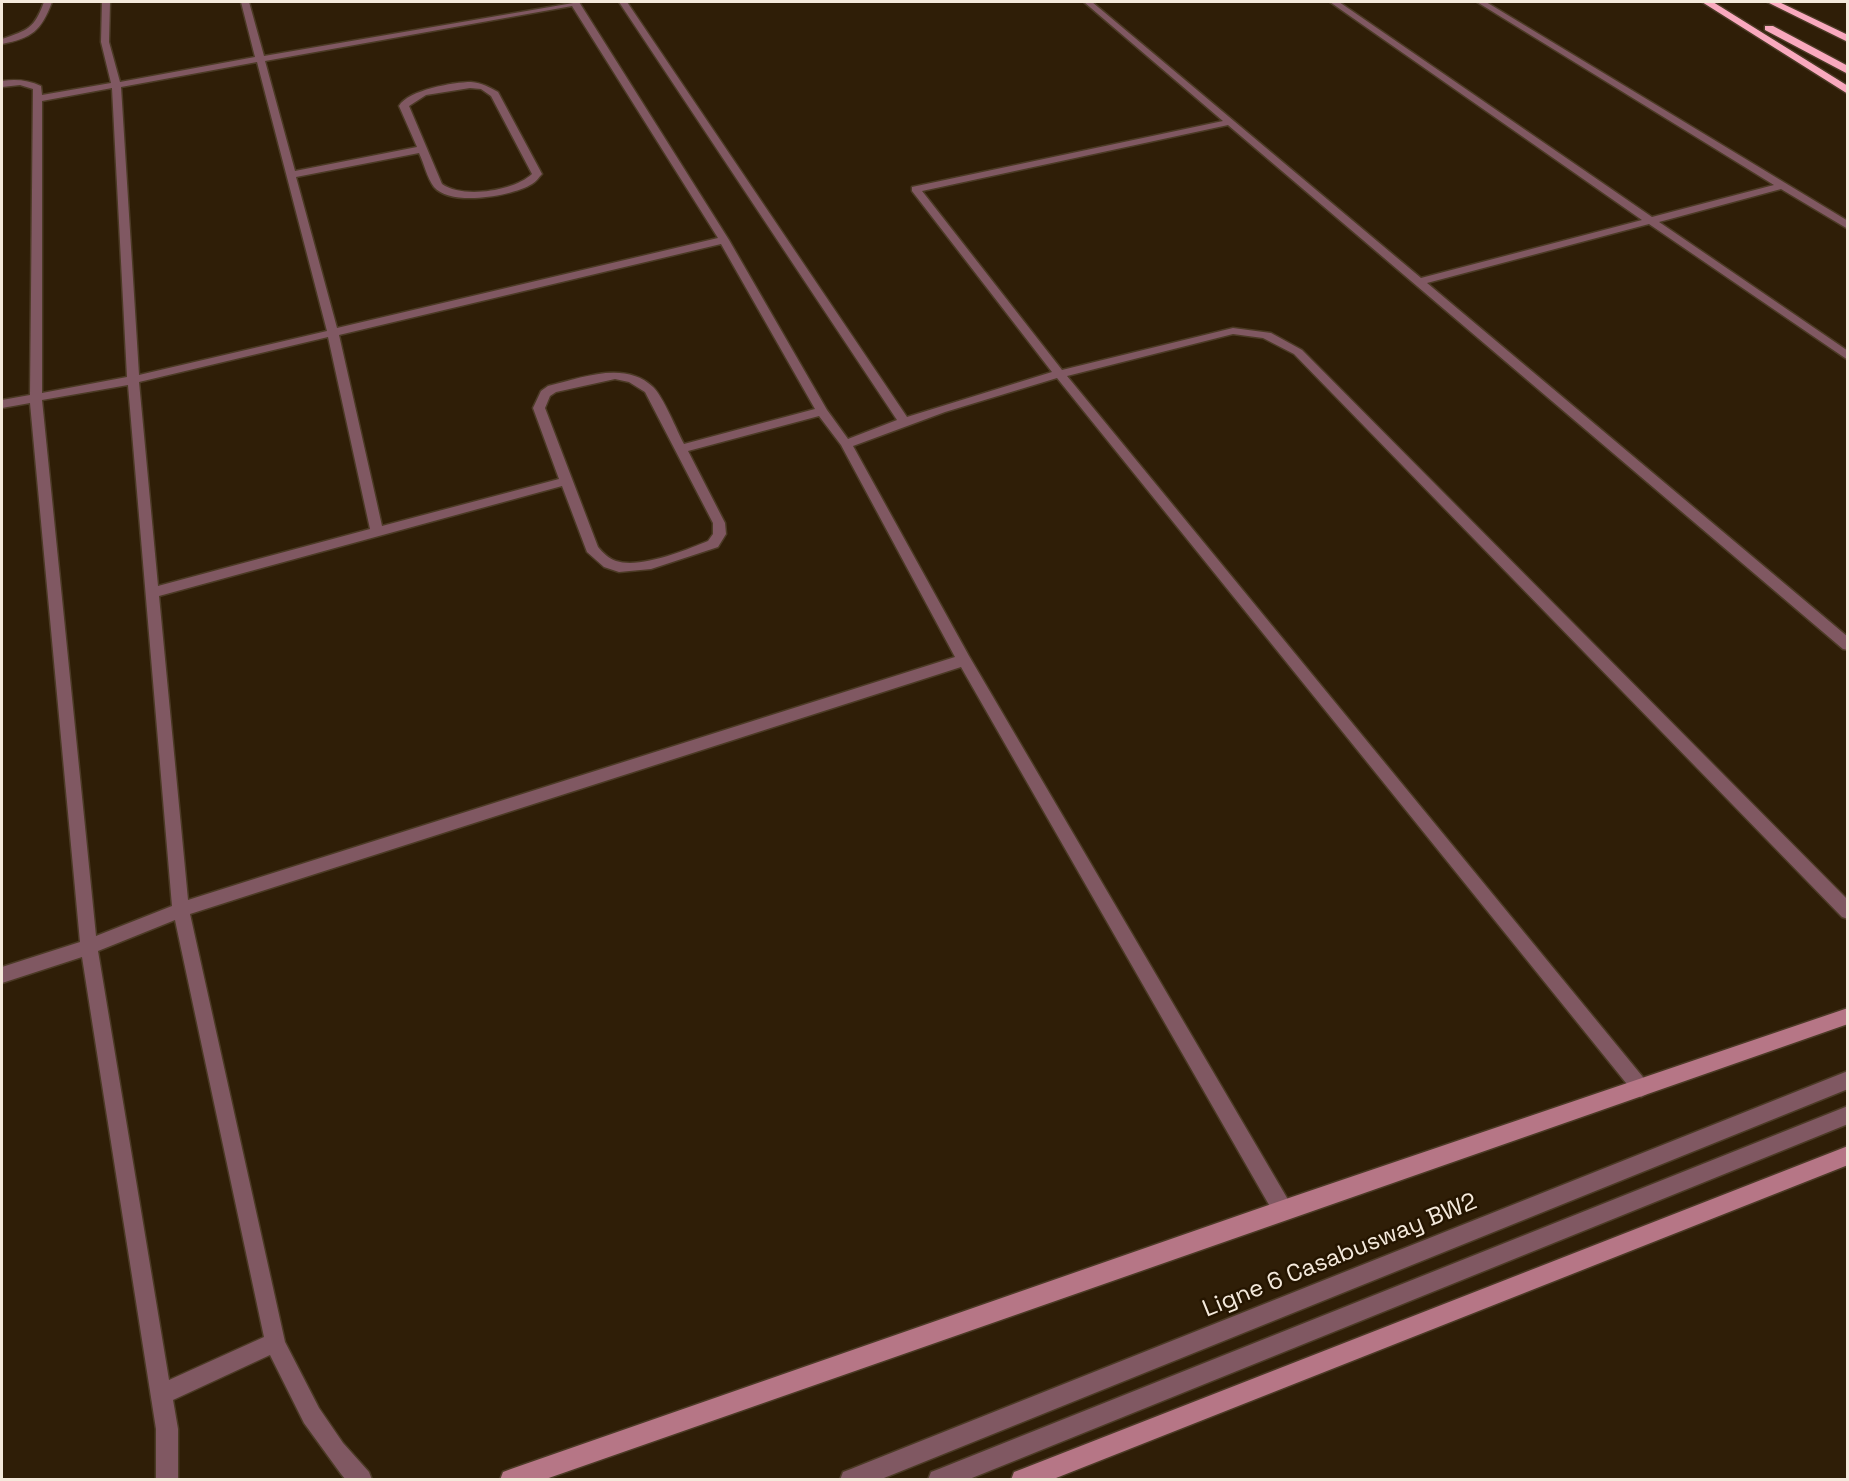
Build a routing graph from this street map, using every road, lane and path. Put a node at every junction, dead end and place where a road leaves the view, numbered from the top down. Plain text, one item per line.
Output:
1 (48, 2) edge
2 (106, 2) edge
3 (245, 2) edge
4 (575, 2) edge
5 (623, 2) edge
6 (1088, 2) edge
7 (1334, 2) edge
8 (1481, 2) edge
9 (1707, 2) edge
10 (1720, 2) edge
11 (1772, 2) edge
12 (1792, 2) edge
13 (1829, 17) dead end
14 (1848, 39) edge
15 (2, 42) edge
16 (259, 60) junction
17 (1848, 71) edge
18 (2, 84) edge
19 (116, 85) junction
20 (1848, 92) edge
21 (37, 99) junction
22 (1230, 122) junction
23 (423, 149) junction
24 (291, 175) junction
25 (1782, 186) junction
26 (1650, 220) junction
27 (1848, 226) edge
28 (724, 240) junction
29 (1418, 282) junction
30 (333, 333) junction
31 (1848, 357) edge
32 (1059, 373) junction
33 (133, 380) junction
34 (36, 399) junction
35 (2, 404) edge
36 (822, 411) junction
37 (904, 421) junction
38 (846, 444) junction
39 (680, 449) junction
40 (566, 481) junction
41 (377, 532) junction
42 (151, 593) junction
43 (1848, 625) edge
44 (1832, 632) junction
45 (1848, 645) edge
46 (964, 660) junction
47 (181, 910) junction
48 (1848, 912) edge
49 (88, 947) junction
50 (2, 975) edge
51 (1848, 1016) edge
52 (1848, 1080) edge
53 (1641, 1088) junction
54 (1848, 1115) edge
55 (1848, 1155) edge
56 (1283, 1210) junction
57 (275, 1342) junction
58 (162, 1394) junction
59 (167, 1479) edge
60 (361, 1479) edge
61 (511, 1479) edge
62 (851, 1479) edge
63 (939, 1479) edge
64 (1022, 1479) edge

1 - 15 street
2 - 19 street
3 - 16 street
4 - 16 street
4 - 28 street
5 - 37 street
6 - 22 street
7 - 26 street
8 - 25 street
9 - 20 highway
10 - 17 highway
11 - 14 highway
12 - 13 highway
16 - 19 street
16 - 24 street
18 - 21 street
19 - 21 street
19 - 33 street
21 - 34 street
22 - 29 street
22 - 32 street
23 - 23 street
23 - 24 street
24 - 30 street
25 - 26 street
25 - 27 street
26 - 29 street
26 - 31 street
28 - 30 street
28 - 36 street
29 - 44 street
30 - 33 street
30 - 41 street
32 - 37 street
32 - 48 street
32 - 53 street
33 - 34 street
33 - 42 street
34 - 35 street
34 - 49 street
36 - 38 street
36 - 39 street
37 - 38 street
38 - 46 street
39 - 40 street
39 - 40 street
40 - 41 street
41 - 42 street
42 - 47 street
43 - 44 street
44 - 45 street
46 - 47 street
46 - 56 street
47 - 49 street
47 - 57 street
49 - 50 street
49 - 58 street
51 - 53 main road
52 - 62 street, Ligne 6 Casabusway BW2
53 - 56 main road
54 - 63 street
55 - 64 main road
56 - 61 main road
57 - 58 street
57 - 60 street
58 - 59 street

